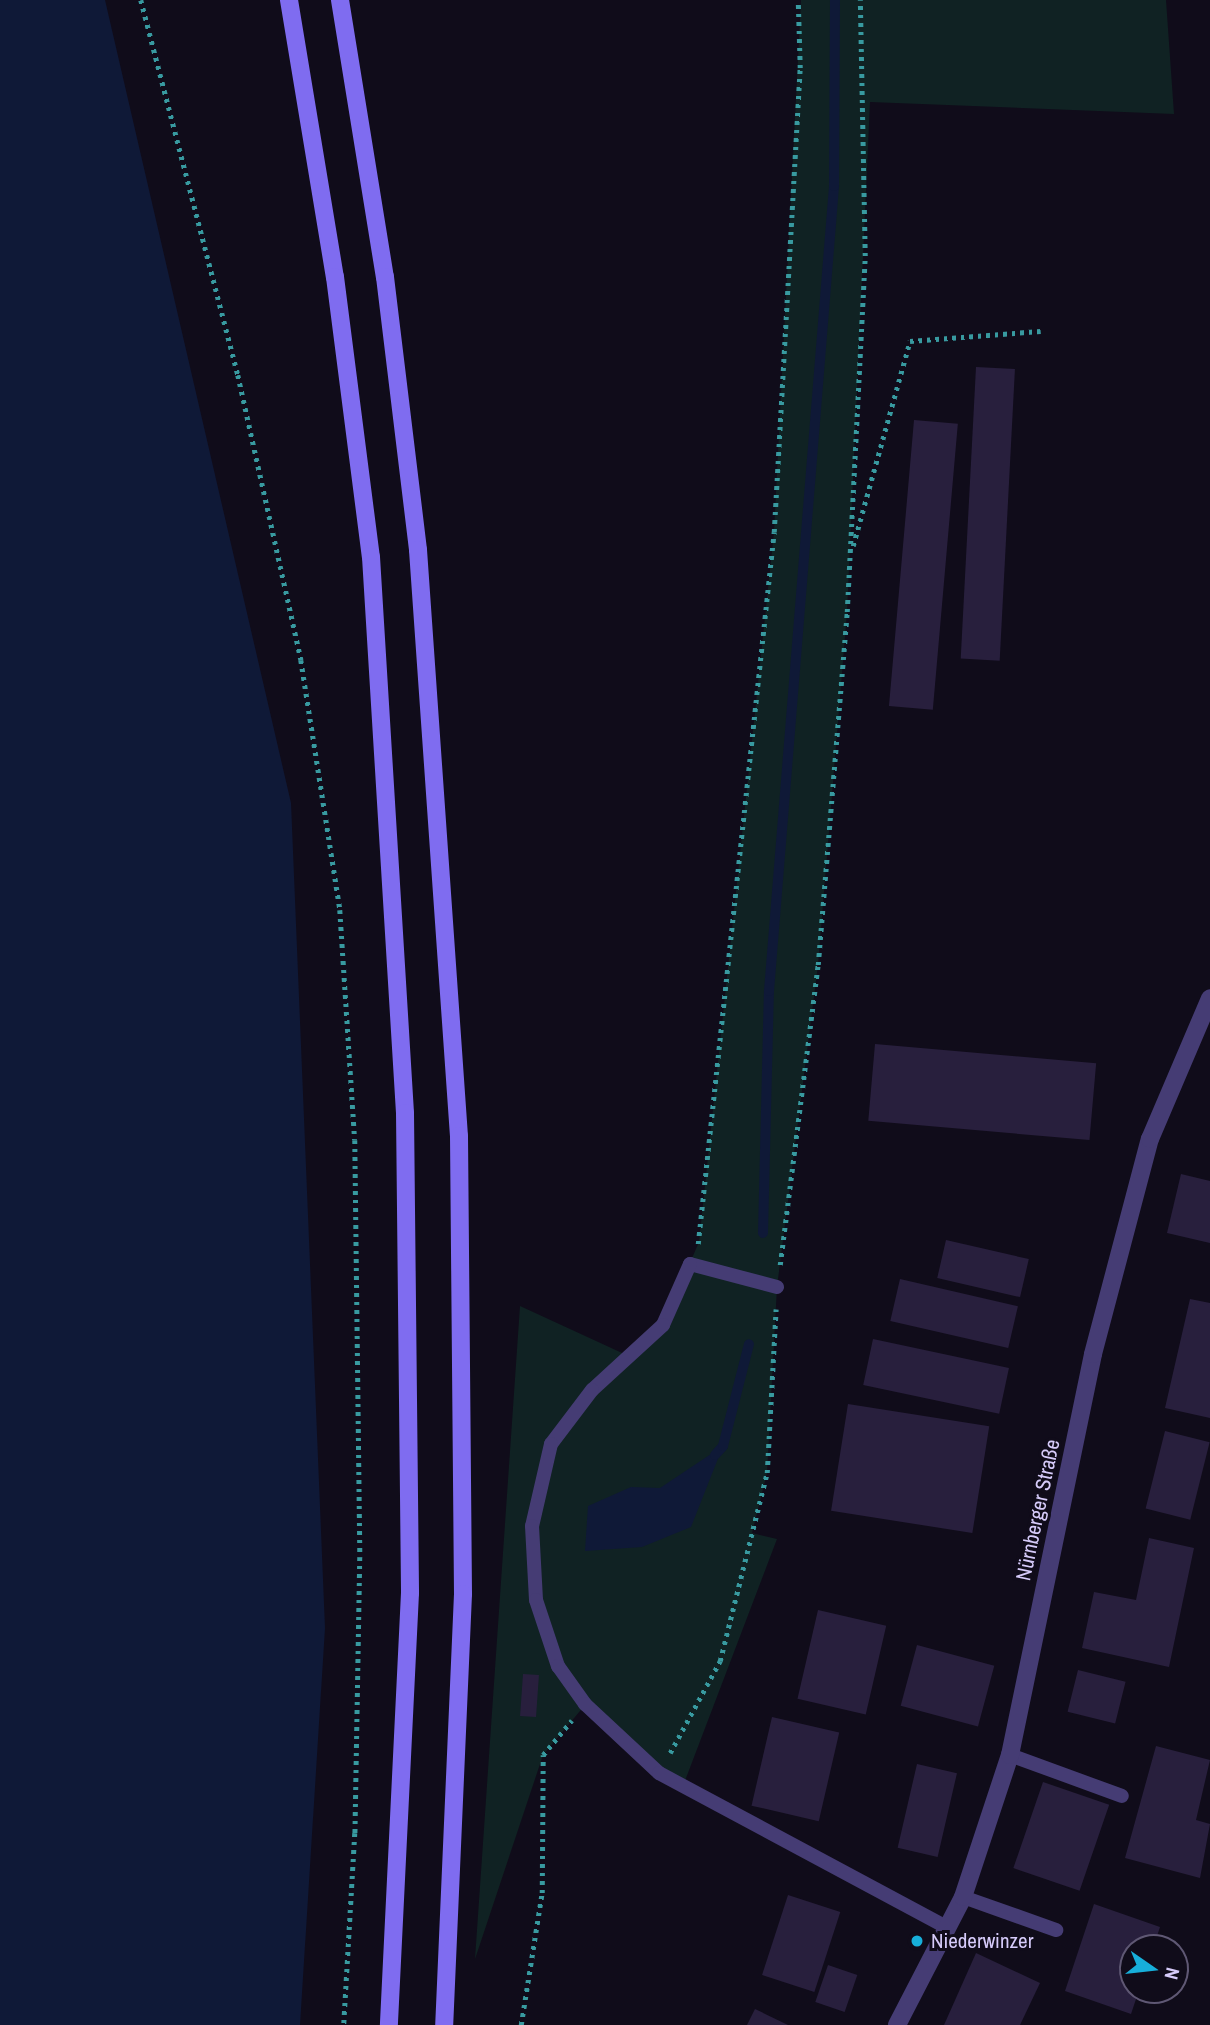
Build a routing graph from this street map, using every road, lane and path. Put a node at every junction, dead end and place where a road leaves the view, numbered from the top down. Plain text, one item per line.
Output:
1 (141, 0) edge
2 (289, 0) edge
3 (340, 0) edge
4 (798, 0) edge
5 (860, 0) edge
6 (1041, 331) dead end
7 (850, 557) junction
8 (1210, 998) edge
9 (690, 1264) junction
10 (777, 1287) junction
11 (585, 1704) junction
12 (1010, 1755) junction
13 (659, 1773) junction
14 (1122, 1796) dead end
15 (963, 1897) junction
16 (948, 1928) junction
17 (1056, 1930) dead end
18 (344, 2025) edge
19 (389, 2025) edge
20 (444, 2025) edge
21 (521, 2025) edge
22 (897, 2025) edge

1 - 18 path
2 - 19 main road
3 - 20 main road
4 - 9 path
5 - 7 path
6 - 7 path
7 - 10 path
8 - 12 street, Nürnberger Straße
9 - 10 lane
9 - 11 lane
10 - 13 path
11 - 13 lane
11 - 21 path
12 - 14 lane
12 - 15 street, Nürnberger Straße
13 - 16 lane
15 - 16 street, Nürnberger Straße
15 - 17 lane
16 - 22 street, Nürnberger Straße

